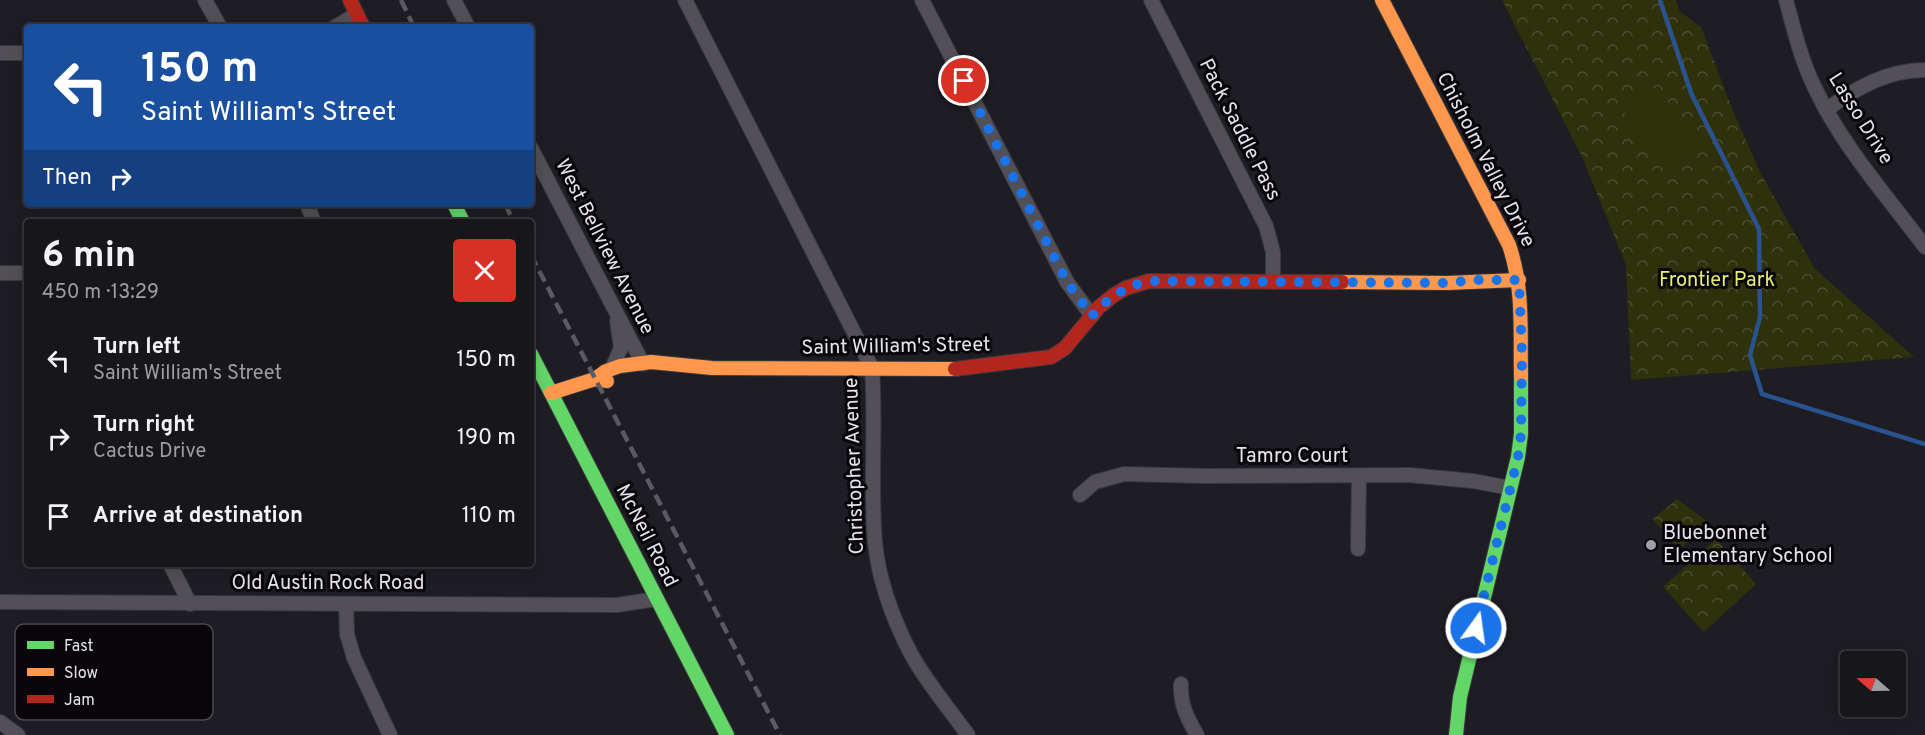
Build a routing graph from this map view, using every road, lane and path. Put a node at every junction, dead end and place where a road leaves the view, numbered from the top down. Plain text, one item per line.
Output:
1 (205, 0) edge
2 (350, 0) edge
3 (454, 0) edge
4 (685, 0) edge
5 (922, 0) edge
6 (1151, 0) edge
7 (1382, 0) edge
8 (1786, 0) edge
9 (360, 21) edge
10 (218, 24) edge
11 (466, 24) edge
12 (0, 53) edge
13 (24, 53) edge
14 (1925, 70) edge
15 (1826, 110) junction
16 (534, 154) edge
17 (1925, 247) edge
18 (0, 273) edge
19 (24, 273) edge
20 (1519, 280) junction
21 (1273, 282) junction
22 (615, 310) junction
23 (1092, 316) junction
24 (534, 360) edge
25 (643, 364) junction
26 (612, 368) junction
27 (712, 368) junction
28 (872, 368) junction
29 (595, 379) junction
30 (551, 393) junction
31 (1359, 476) junction
32 (1510, 488) junction
33 (1080, 495) dead end
34 (1358, 549) dead end
35 (172, 567) edge
36 (657, 599) junction
37 (0, 602) edge
38 (190, 604) junction
39 (346, 604) junction
40 (1181, 684) dead end
41 (0, 722) edge
42 (18, 735) edge
43 (390, 735) edge
44 (727, 735) edge
45 (968, 735) edge
46 (1197, 735) edge
47 (1456, 735) edge

1 - 10 street
2 - 9 street
3 - 11 street
4 - 28 street, Christopher Avenue
5 - 23 street
6 - 21 street, Pack Saddle Pass
7 - 20 street, Chisholm Valley Drive
8 - 15 street, Lasso Drive
12 - 13 street
14 - 15 street
15 - 17 street, Lasso Drive
16 - 22 street, West Bellview Avenue
18 - 19 street
20 - 21 street, Saint William's Street
20 - 32 street, Chisholm Valley Drive
21 - 23 street, Saint William's Street
22 - 25 street, West Bellview Avenue
22 - 26 street
23 - 28 street, Saint William's Street
24 - 30 street, McNeil Road
25 - 26 street, Saint William's Street
25 - 27 street, Saint William's Street
26 - 29 street, Saint William's Street
27 - 28 street, Saint William's Street
27 - 29 street, Saint William's Street
28 - 45 street, Christopher Avenue
29 - 30 street, Saint William's Street
30 - 36 street, McNeil Road
31 - 32 street, Tamro Court
31 - 33 street, Tamro Court
31 - 34 street
32 - 47 street, Chisholm Valley Drive
35 - 38 street
36 - 39 street, Old Austin Rock Road
36 - 44 street, McNeil Road
37 - 38 street, Old Austin Rock Road
38 - 39 street, Old Austin Rock Road
39 - 43 street
40 - 46 street
41 - 42 street

